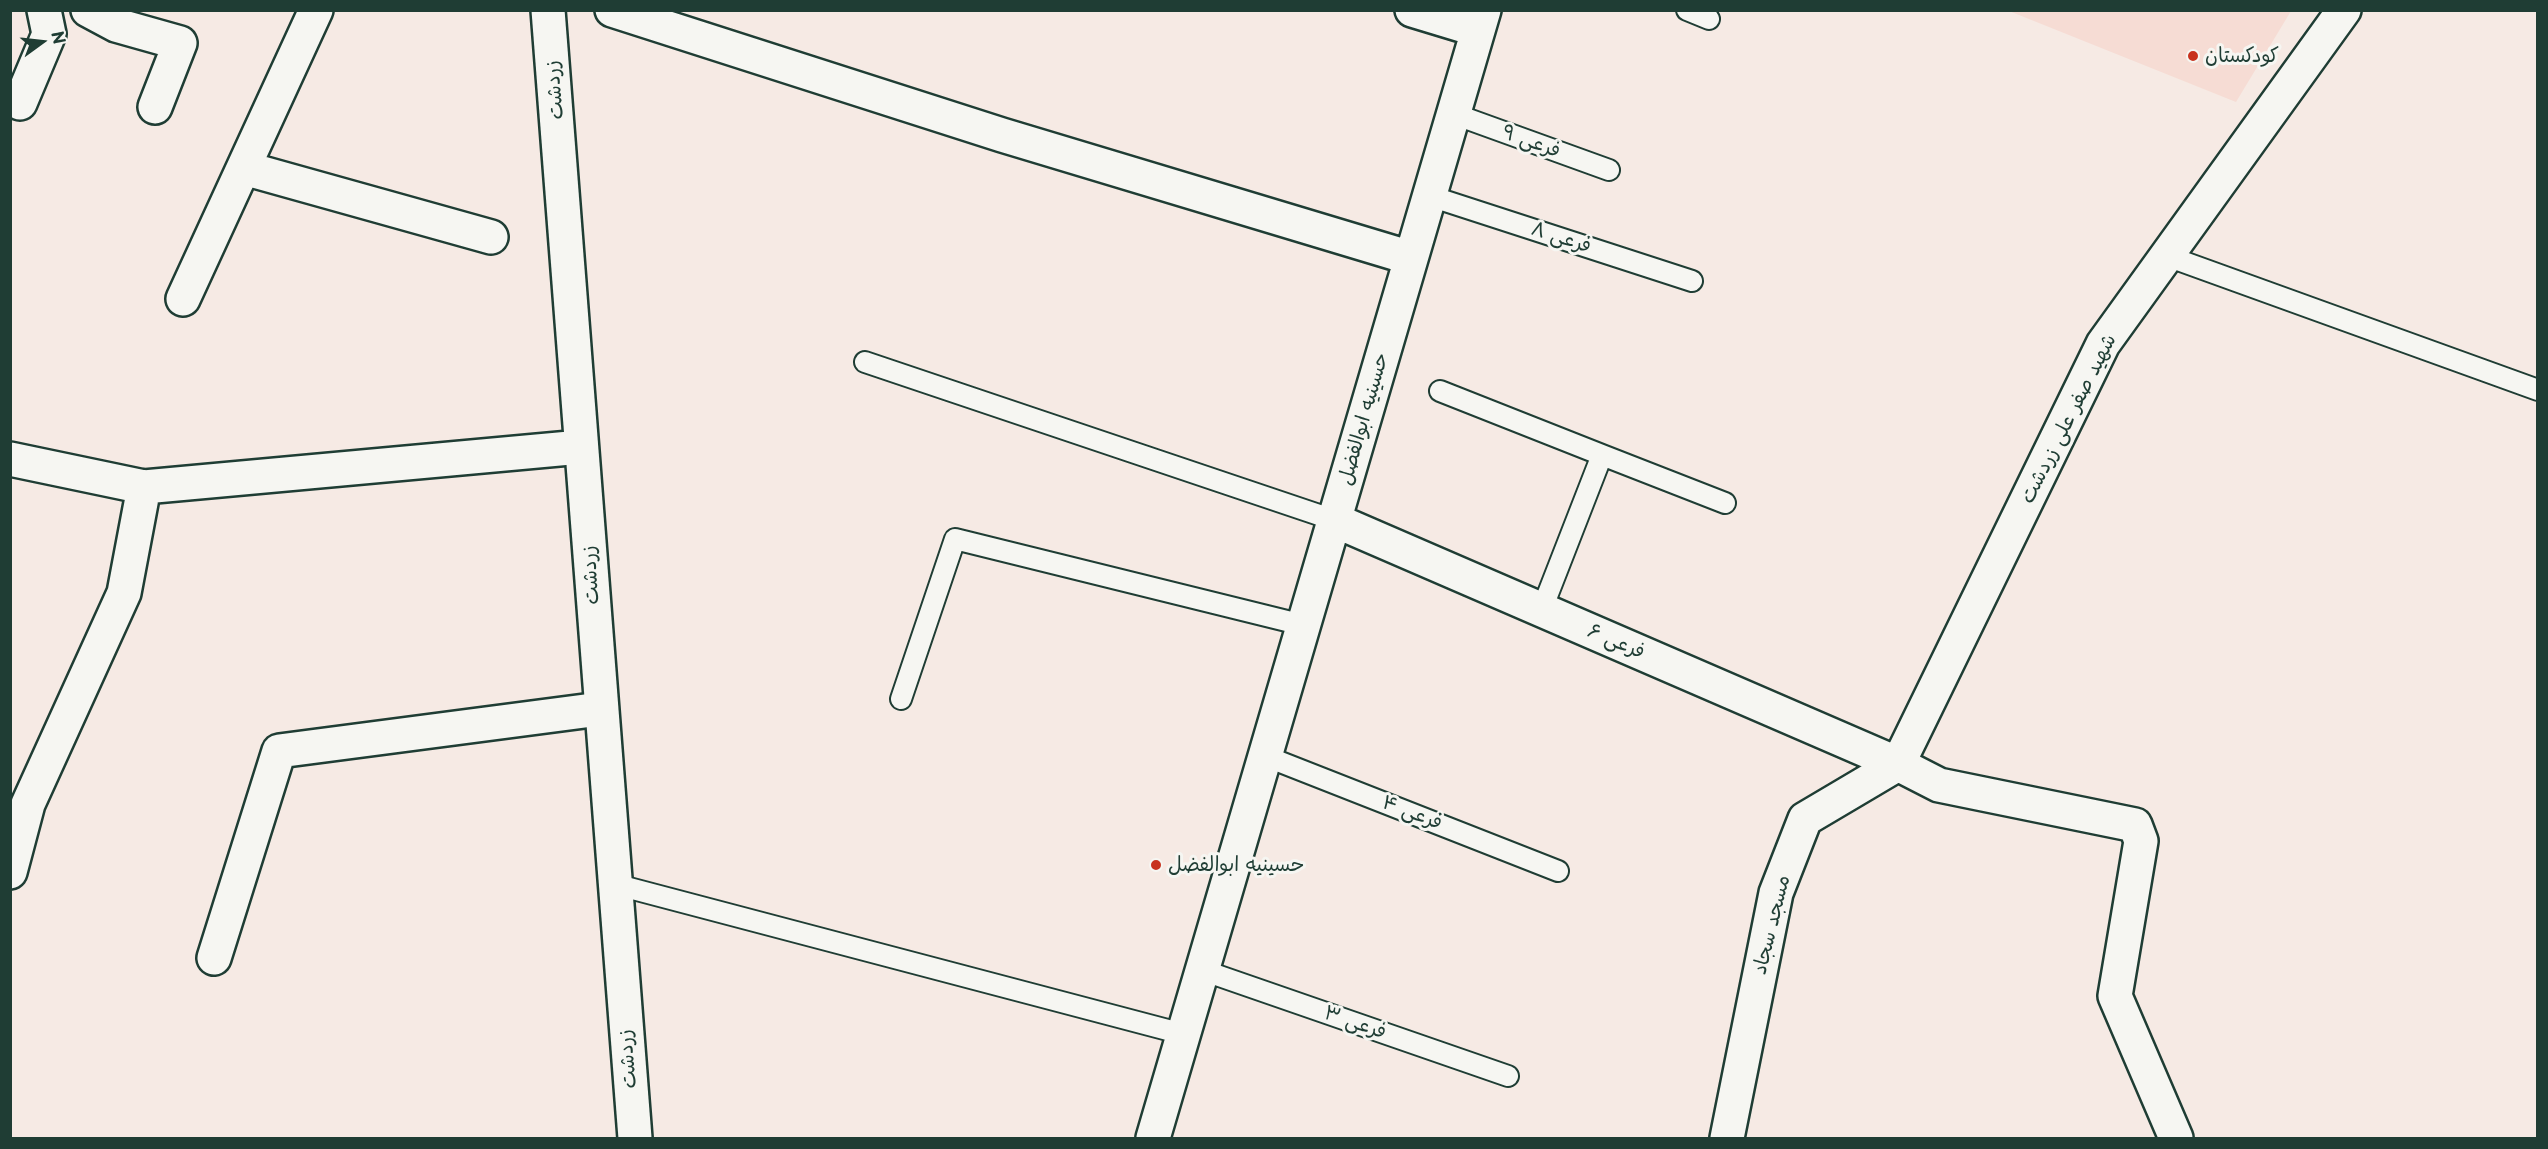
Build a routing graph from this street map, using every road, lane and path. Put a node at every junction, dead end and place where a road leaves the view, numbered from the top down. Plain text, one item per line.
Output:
1 (44, 10) edge
2 (88, 10) edge
3 (316, 10) edge
4 (548, 10) edge
5 (612, 10) edge
6 (1412, 10) edge
7 (1687, 10) edge
8 (2344, 10) edge
9 (1709, 19) dead end
10 (1481, 20) edge
11 (20, 103) dead end
12 (155, 107) dead end
13 (1454, 114) junction
14 (244, 168) junction
15 (1609, 170) dead end
16 (1430, 196) junction
17 (491, 237) dead end
18 (2167, 256) junction
19 (1411, 258) junction
20 (1692, 281) dead end
21 (183, 299) dead end
22 (865, 362) dead end
23 (2538, 390) edge
24 (1440, 391) dead end
25 (581, 447) junction
26 (1602, 455) junction
27 (10, 459) edge
28 (144, 487) junction
29 (1725, 503) dead end
30 (1334, 520) junction
31 (1542, 609) junction
32 (1303, 625) junction
33 (901, 699) dead end
34 (600, 709) junction
35 (1265, 756) junction
36 (1898, 764) junction
37 (1558, 871) dead end
38 (10, 872) edge
39 (614, 884) junction
40 (214, 958) dead end
41 (1202, 970) junction
42 (1183, 1034) junction
43 (1508, 1076) dead end
44 (635, 1138) edge
45 (1153, 1138) edge
46 (1727, 1138) edge
47 (2176, 1138) edge

1 - 11 street
2 - 12 street
3 - 14 street
4 - 25 street, زردشت
5 - 19 street
6 - 10 street
7 - 9 lane
8 - 18 street, شهید صفر علی زردشت
10 - 13 street, حسینیه ابوالفضل
13 - 15 lane, فرعی ۹
13 - 16 street, حسینیه ابوالفضل
14 - 17 street
14 - 21 street
16 - 19 street, حسینیه ابوالفضل
16 - 20 lane, فرعی ۸
18 - 23 lane
18 - 36 street, شهید صفر علی زردشت
19 - 30 street, حسینیه ابوالفضل
22 - 30 lane
24 - 26 lane
25 - 28 street
25 - 34 street, زردشت
26 - 29 lane
26 - 31 lane
27 - 28 street
28 - 38 street
30 - 31 street, فرعی ۶
30 - 32 street, حسینیه ابوالفضل
31 - 36 street, فرعی ۶
32 - 33 lane
32 - 35 street, حسینیه ابوالفضل
34 - 39 street, زردشت
34 - 40 street
35 - 37 lane, فرعی ۴
35 - 41 street, حسینیه ابوالفضل
36 - 46 street, مسجد سجاد
36 - 47 street, فرعی ۶
39 - 42 lane
39 - 44 street, زردشت
41 - 42 street, حسینیه ابوالفضل
41 - 43 lane, فرعی ۳
42 - 45 street, حسینیه ابوالفضل

